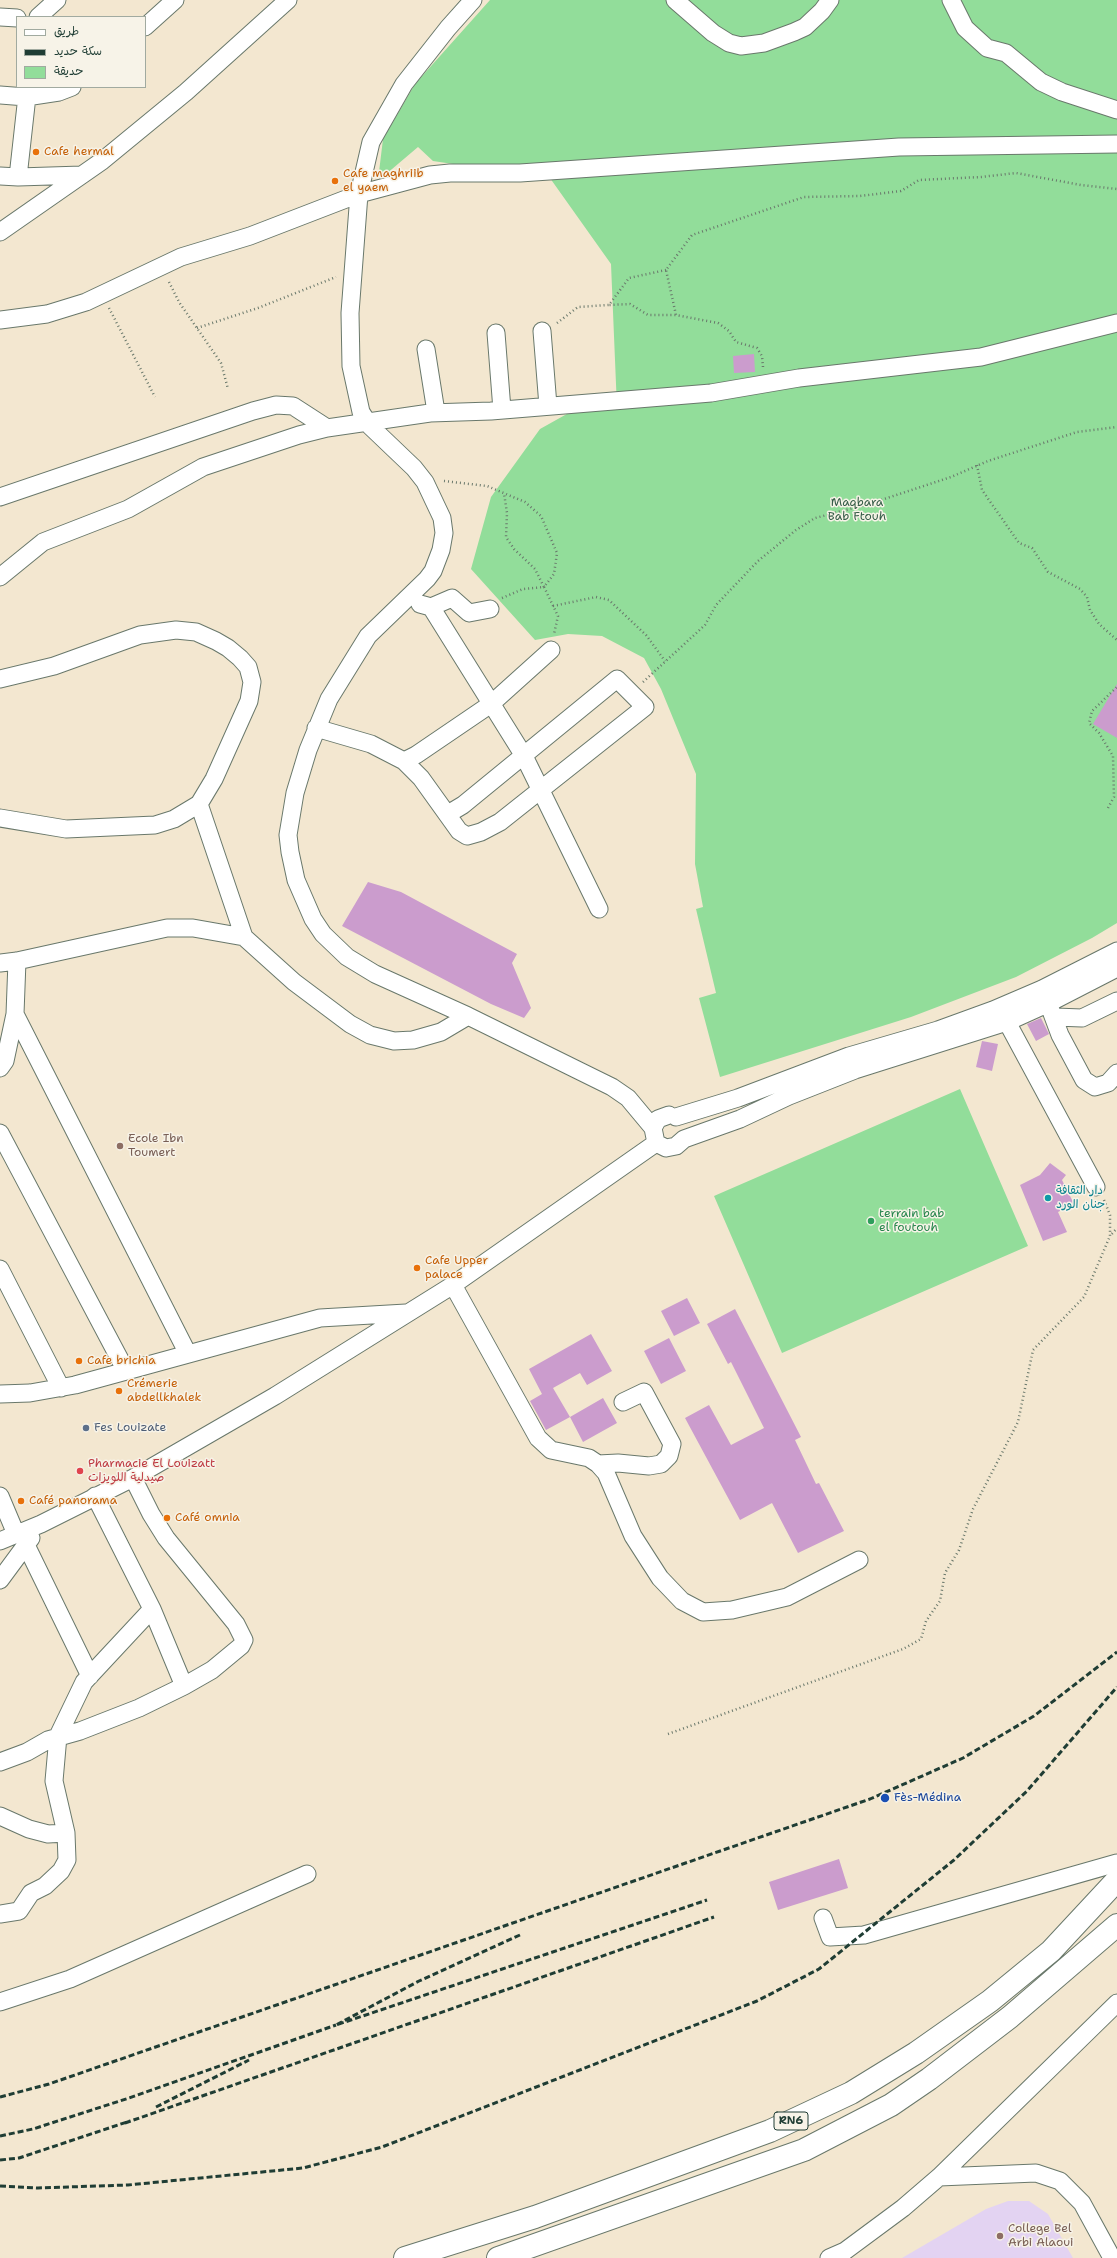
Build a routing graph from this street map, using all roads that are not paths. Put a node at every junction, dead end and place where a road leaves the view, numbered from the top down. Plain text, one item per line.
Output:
1 (40, 0) edge
2 (57, 0) edge
3 (175, 0) edge
4 (288, 0) edge
5 (474, 0) edge
6 (675, 0) edge
7 (830, 0) edge
8 (951, 0) edge
9 (37, 16) edge
10 (38, 16) edge
11 (0, 17) edge
12 (16, 18) edge
13 (146, 26) edge
14 (69, 88) edge
15 (27, 92) edge
16 (0, 96) edge
17 (1117, 110) edge
18 (1117, 144) edge
19 (82, 175) junction
20 (0, 176) edge
21 (18, 177) junction
22 (359, 194) junction
23 (0, 232) edge
24 (0, 320) edge
25 (1117, 323) edge
26 (542, 331) road end
27 (496, 333) dead end
28 (426, 349) dead end
29 (548, 406) junction
30 (502, 410) junction
31 (436, 412) junction
32 (367, 422) junction
33 (327, 428) junction
34 (0, 497) edge
35 (0, 578) edge
36 (406, 600) junction
37 (430, 607) junction
38 (490, 609) road end
39 (550, 650) road end
40 (0, 679) edge
41 (491, 704) junction
42 (316, 728) junction
43 (524, 756) junction
44 (404, 761) junction
45 (541, 790) junction
46 (200, 804) junction
47 (448, 814) junction
48 (0, 818) edge
49 (599, 909) dead end
50 (244, 937) junction
51 (1117, 951) edge
52 (17, 961) junction
53 (0, 963) edge
54 (1117, 968) edge
55 (1117, 1000) edge
56 (1049, 1003) junction
57 (14, 1014) junction
58 (468, 1016) junction
59 (1007, 1022) junction
60 (0, 1068) edge
61 (1117, 1073) edge
62 (628, 1098) junction
63 (673, 1116) junction
64 (0, 1133) edge
65 (655, 1136) junction
66 (684, 1139) junction
67 (1096, 1187) road end
68 (0, 1269) edge
69 (453, 1285) junction
70 (407, 1313) junction
71 (188, 1354) junction
72 (126, 1371) junction
73 (61, 1388) junction
74 (0, 1394) edge
75 (623, 1402) dead end
76 (598, 1464) junction
77 (133, 1478) junction
78 (0, 1496) edge
79 (95, 1496) junction
80 (21, 1540) junction
81 (0, 1541) edge
82 (858, 1560) dead end
83 (0, 1580) edge
84 (152, 1609) junction
85 (90, 1676) junction
86 (184, 1686) junction
87 (58, 1736) junction
88 (0, 1762) edge
89 (0, 1816) edge
90 (66, 1833) junction
91 (1117, 1862) edge
92 (307, 1874) dead end
93 (1117, 1880) edge
94 (0, 1914) edge
95 (823, 1918) dead end
96 (1117, 1926) edge
97 (0, 2002) edge
98 (1117, 2003) edge
99 (939, 2177) junction
100 (405, 2258) edge
101 (498, 2258) edge
102 (829, 2258) edge
103 (1112, 2258) edge

1 - 9 street
2 - 10 street
3 - 13 street
4 - 19 street
5 - 22 street
6 - 7 street
8 - 17 street
11 - 12 street
14 - 15 street
15 - 16 street
15 - 21 street
18 - 22 street
19 - 21 street
19 - 23 street
20 - 21 street
22 - 24 street
22 - 32 street
25 - 29 street
26 - 29 street
27 - 30 street
28 - 31 street
29 - 30 street
30 - 31 street
31 - 32 street
32 - 33 street
32 - 36 street
33 - 34 street
33 - 35 street
36 - 37 street
36 - 42 street
37 - 38 street
37 - 41 street
39 - 41 street
40 - 46 street
41 - 43 street
41 - 44 street
42 - 44 street
42 - 58 street
43 - 45 street
43 - 45 street
43 - 47 street
44 - 47 street
45 - 47 street
45 - 49 street
46 - 48 street
46 - 50 street
50 - 52 street
50 - 58 street
51 - 56 street
52 - 53 street
52 - 57 street
54 - 56 street
55 - 56 street
56 - 59 street
56 - 61 street
56 - 63 street
57 - 60 street
57 - 71 street
58 - 62 street
59 - 66 street
59 - 67 street
62 - 63 street
62 - 65 street
63 - 65 street
63 - 66 street
64 - 72 street
65 - 66 street
65 - 69 street
68 - 73 street
69 - 70 street
69 - 76 street
70 - 71 street
70 - 77 street
71 - 72 street
72 - 73 street
73 - 74 street
75 - 76 street
76 - 82 street
77 - 79 street
77 - 86 street
78 - 80 street
79 - 80 street
79 - 84 street
80 - 81 street
80 - 83 street
80 - 85 street
84 - 85 street
84 - 86 street
85 - 87 street
86 - 87 street
87 - 88 street
87 - 90 street
89 - 90 street
90 - 94 street
91 - 95 street
92 - 97 street
93 - 100 main road, RN6
96 - 101 main road, RN6
98 - 99 street
99 - 102 street
99 - 103 street

